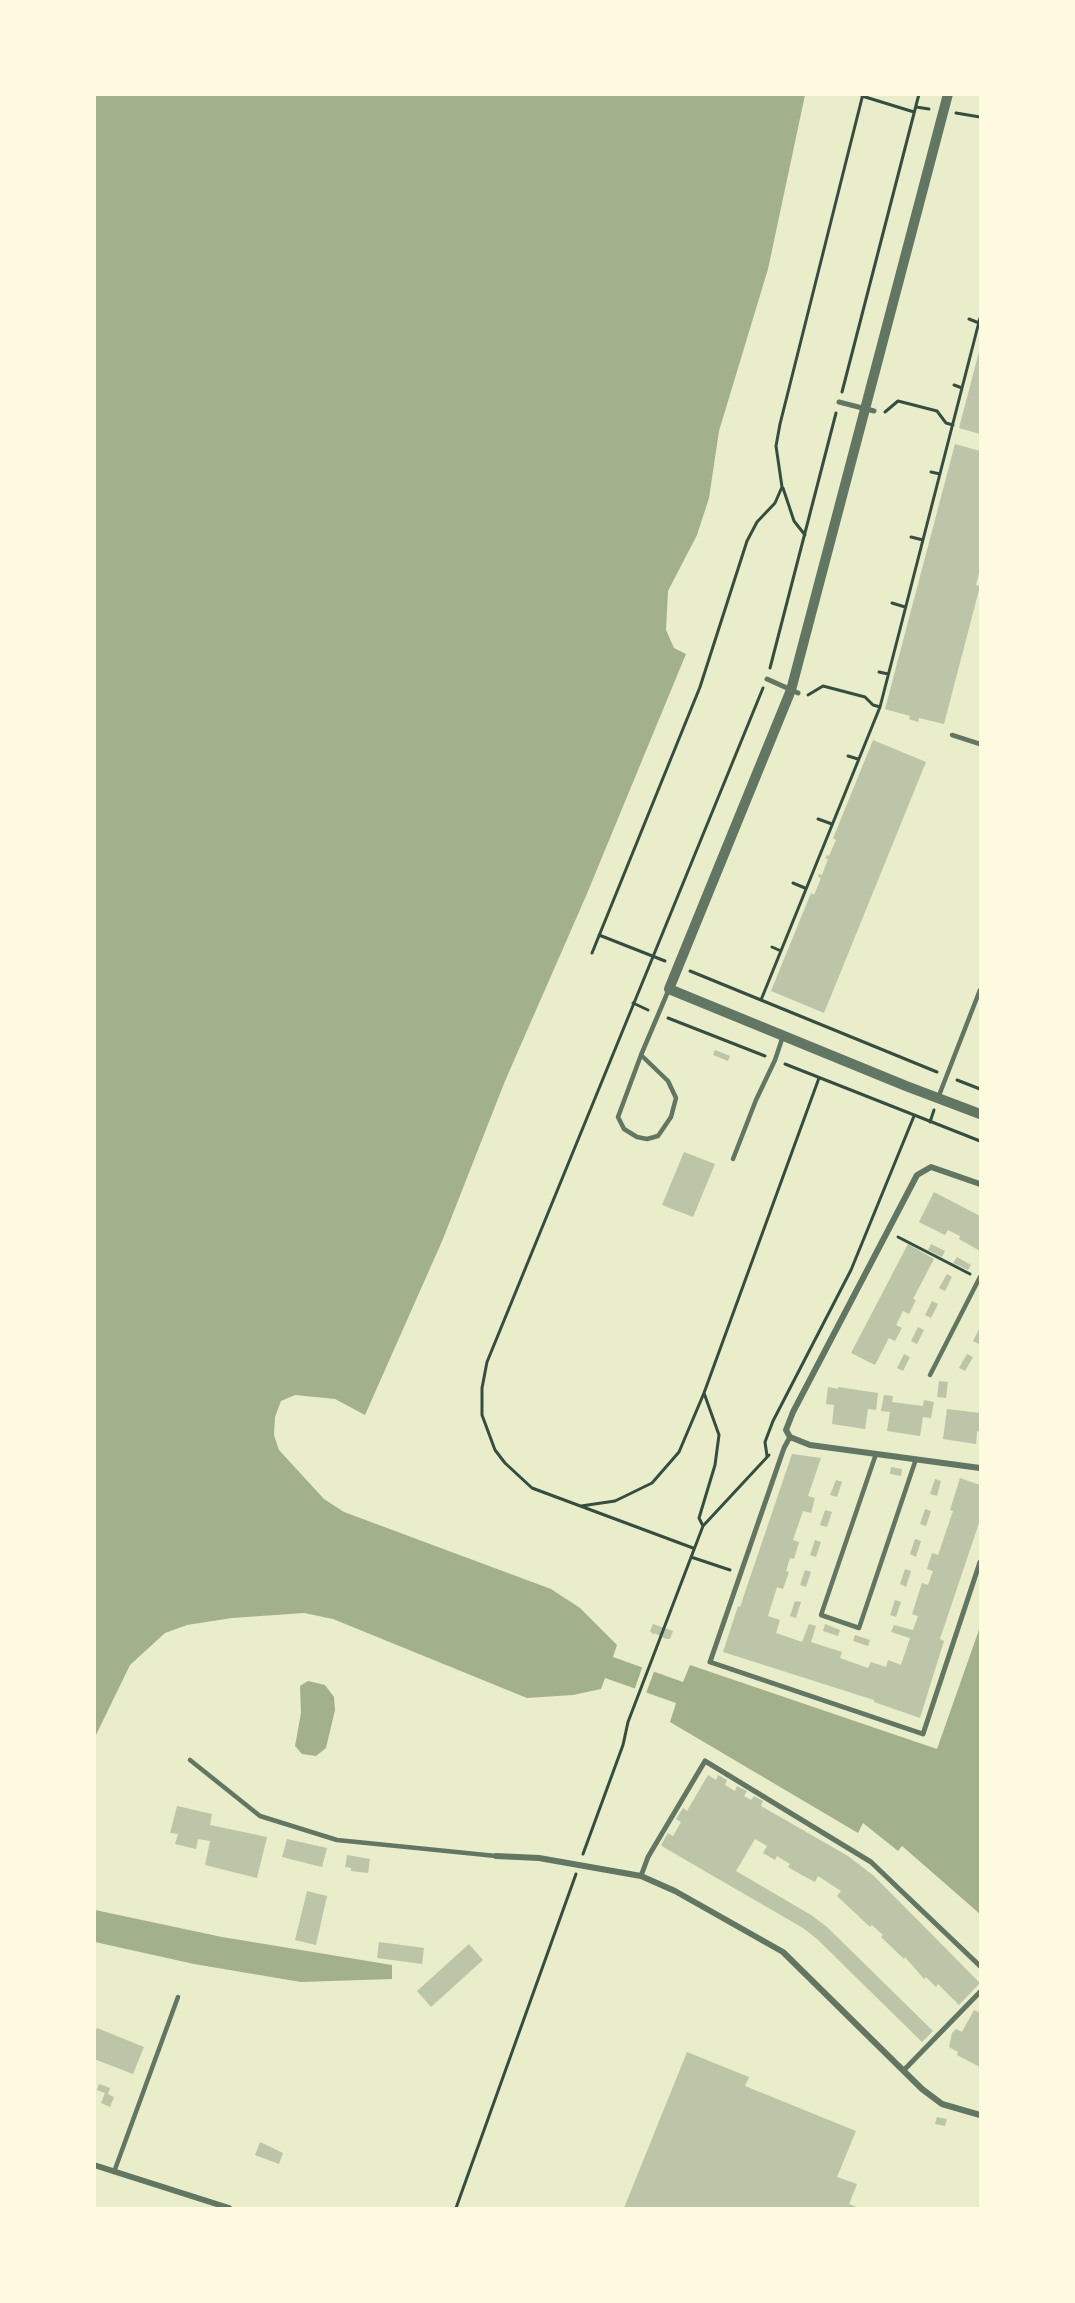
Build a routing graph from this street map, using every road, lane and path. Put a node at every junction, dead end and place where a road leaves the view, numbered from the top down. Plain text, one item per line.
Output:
1 (919, 94) edge
2 (948, 94) edge
3 (862, 95) edge
4 (914, 112) junction
5 (981, 318) edge
6 (969, 319) dead end
7 (979, 322) edge
8 (954, 385) dead end
9 (962, 388) junction
10 (839, 402) junction
11 (869, 409) junction
12 (883, 413) dead end
13 (953, 425) junction
14 (931, 472) dead end
15 (940, 474) junction
16 (782, 487) junction
17 (805, 535) junction
18 (910, 537) dead end
19 (923, 540) junction
20 (892, 603) dead end
21 (906, 607) junction
22 (879, 672) dead end
23 (888, 674) junction
24 (767, 679) junction
25 (795, 692) junction
26 (806, 696) dead end
27 (879, 707) junction
28 (952, 735) dead end
29 (981, 744) edge
30 (848, 756) dead end
31 (858, 759) junction
32 (818, 819) dead end
33 (832, 824) junction
34 (793, 883) dead end
35 (806, 888) junction
36 (599, 934) junction
37 (772, 947) dead end
38 (781, 951) junction
39 (592, 953) dead end
40 (652, 956) junction
41 (678, 966) junction
42 (669, 989) junction
43 (981, 990) edge
44 (761, 1000) junction
45 (633, 1003) junction
46 (659, 1014) junction
47 (783, 1035) junction
48 (641, 1055) junction
49 (775, 1060) junction
50 (946, 1076) junction
51 (819, 1078) junction
52 (981, 1089) edge
53 (938, 1098) junction
54 (981, 1114) edge
55 (914, 1116) junction
56 (981, 1141) edge
57 (733, 1159) dead end
58 (981, 1184) edge
59 (871, 1222) junction
60 (876, 1225) dead end
61 (888, 1232) junction
62 (980, 1278) edge
63 (930, 1375) dead end
64 (704, 1393) junction
65 (790, 1437) junction
66 (784, 1448) junction
67 (876, 1454) junction
68 (767, 1456) junction
69 (916, 1459) junction
70 (981, 1468) edge
71 (580, 1506) junction
72 (703, 1526) junction
73 (693, 1548) junction
74 (690, 1557) junction
75 (981, 1562) edge
76 (740, 1572) junction
77 (190, 1760) dead end
78 (496, 1856) joint
79 (579, 1866) junction
80 (641, 1876) junction
81 (981, 1966) edge
82 (981, 1992) edge
83 (178, 1997) dead end
84 (904, 2070) junction
85 (981, 2115) edge
86 (94, 2165) edge
87 (114, 2172) junction
88 (229, 2208) edge
89 (456, 2208) edge

1 - 4 path
2 - 11 street
3 - 4 path
3 - 16 path
4 - 10 path
5 - 7 path
6 - 7 path
7 - 9 path
8 - 9 path
9 - 13 path
10 - 11 street
10 - 17 path
11 - 25 street
12 - 13 path
13 - 15 path
14 - 15 path
15 - 19 path
16 - 17 path
16 - 36 path
17 - 24 path
18 - 19 path
19 - 21 path
20 - 21 path
21 - 23 path
22 - 23 path
23 - 27 path
24 - 25 street
24 - 40 path
25 - 41 street
26 - 27 path
27 - 31 path
28 - 29 lane
30 - 31 path
31 - 33 path
32 - 33 path
33 - 35 path
34 - 35 path
35 - 38 path
36 - 39 path
36 - 40 path
37 - 38 path
38 - 44 path
40 - 41 path
40 - 45 path
41 - 42 street
41 - 44 path
42 - 46 lane
42 - 47 street
43 - 50 lane
44 - 50 path
45 - 46 path
45 - 71 path
46 - 48 lane
46 - 49 path
47 - 49 lane
47 - 53 street
48 - 48 lane
49 - 51 path
49 - 57 lane
50 - 52 path
50 - 53 lane
51 - 55 path
51 - 64 path
53 - 54 street
55 - 56 path
55 - 59 path
58 - 61 street
59 - 60 path
59 - 68 path
61 - 62 path
61 - 65 street
62 - 63 lane
64 - 71 path
64 - 72 path
65 - 66 street
65 - 67 street
66 - 68 path
66 - 76 street
67 - 69 street
67 - 69 lane
68 - 72 path
69 - 70 street
71 - 73 path
72 - 73 path
73 - 74 path
74 - 76 path
74 - 79 path
75 - 76 street
77 - 78 lane
78 - 79 street
79 - 80 street
79 - 89 path
80 - 81 street
80 - 84 street
82 - 84 street
83 - 87 lane
84 - 85 street
86 - 87 street
87 - 88 street

